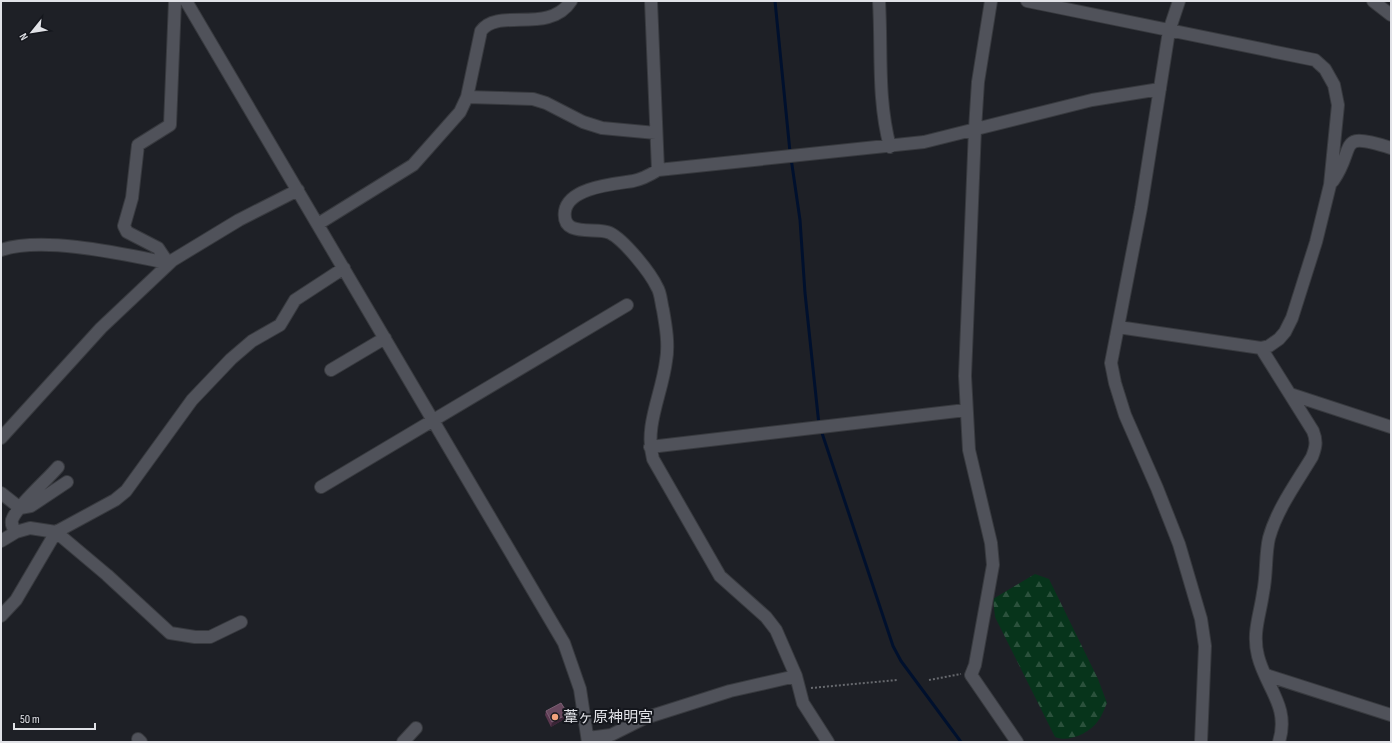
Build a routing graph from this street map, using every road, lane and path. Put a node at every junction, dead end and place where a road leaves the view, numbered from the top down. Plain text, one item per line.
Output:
1 (175, 1) edge
2 (186, 1) edge
3 (571, 1) edge
4 (651, 1) edge
5 (879, 1) edge
6 (991, 1) edge
7 (1027, 1) edge
8 (1179, 1) edge
9 (1373, 1) edge
10 (1391, 15) edge
11 (1169, 31) junction
12 (1160, 89) junction
13 (467, 96) junction
14 (975, 129) junction
15 (656, 132) junction
16 (890, 147) junction
17 (1391, 148) edge
18 (658, 170) junction
19 (1330, 185) junction
20 (298, 190) junction
21 (318, 224) junction
22 (1, 250) edge
23 (168, 264) junction
24 (344, 268) junction
25 (626, 305) dead end
26 (1118, 328) junction
27 (385, 338) junction
28 (1261, 348) junction
29 (331, 370) dead end
30 (1290, 394) junction
31 (966, 410) junction
32 (434, 420) junction
33 (1391, 427) edge
34 (1, 438) edge
35 (650, 447) junction
36 (58, 468) dead end
37 (68, 482) dead end
38 (321, 487) dead end
39 (1, 493) edge
40 (20, 508) junction
41 (16, 532) junction
42 (56, 532) junction
43 (1, 541) edge
44 (1, 616) edge
45 (241, 622) dead end
46 (971, 675) junction
47 (1266, 675) junction
48 (796, 676) junction
49 (897, 680) dead end
50 (929, 680) dead end
51 (800, 689) junction
52 (1391, 715) edge
53 (416, 728) dead end
54 (588, 740) edge
55 (403, 742) edge
56 (828, 742) edge
57 (1016, 742) edge
58 (1201, 742) edge
59 (1279, 742) edge

1 - 23 street
2 - 20 street
3 - 13 street
4 - 15 street
5 - 16 street
6 - 14 street
7 - 11 street
8 - 11 street
9 - 10 street
11 - 12 street
11 - 19 street
12 - 14 street
12 - 26 street
13 - 15 street
13 - 21 street
14 - 16 street
14 - 31 street
15 - 18 street
16 - 18 street
17 - 19 street
18 - 35 street
19 - 28 street
20 - 21 street
20 - 23 street
21 - 24 street
22 - 23 street
23 - 34 street
24 - 27 street
24 - 42 street
25 - 32 street
26 - 28 street
26 - 58 street
27 - 29 street
27 - 32 street
28 - 30 street
30 - 33 street
30 - 47 street
31 - 35 street
31 - 46 street
32 - 38 street
32 - 54 street
35 - 48 street
36 - 40 street
37 - 40 street
39 - 40 street
40 - 41 street
41 - 42 street
41 - 43 street
42 - 44 street
42 - 45 street
46 - 50 path
46 - 57 street
47 - 52 street
47 - 59 street
48 - 51 street
48 - 54 street
49 - 51 path
51 - 56 street
53 - 55 street

